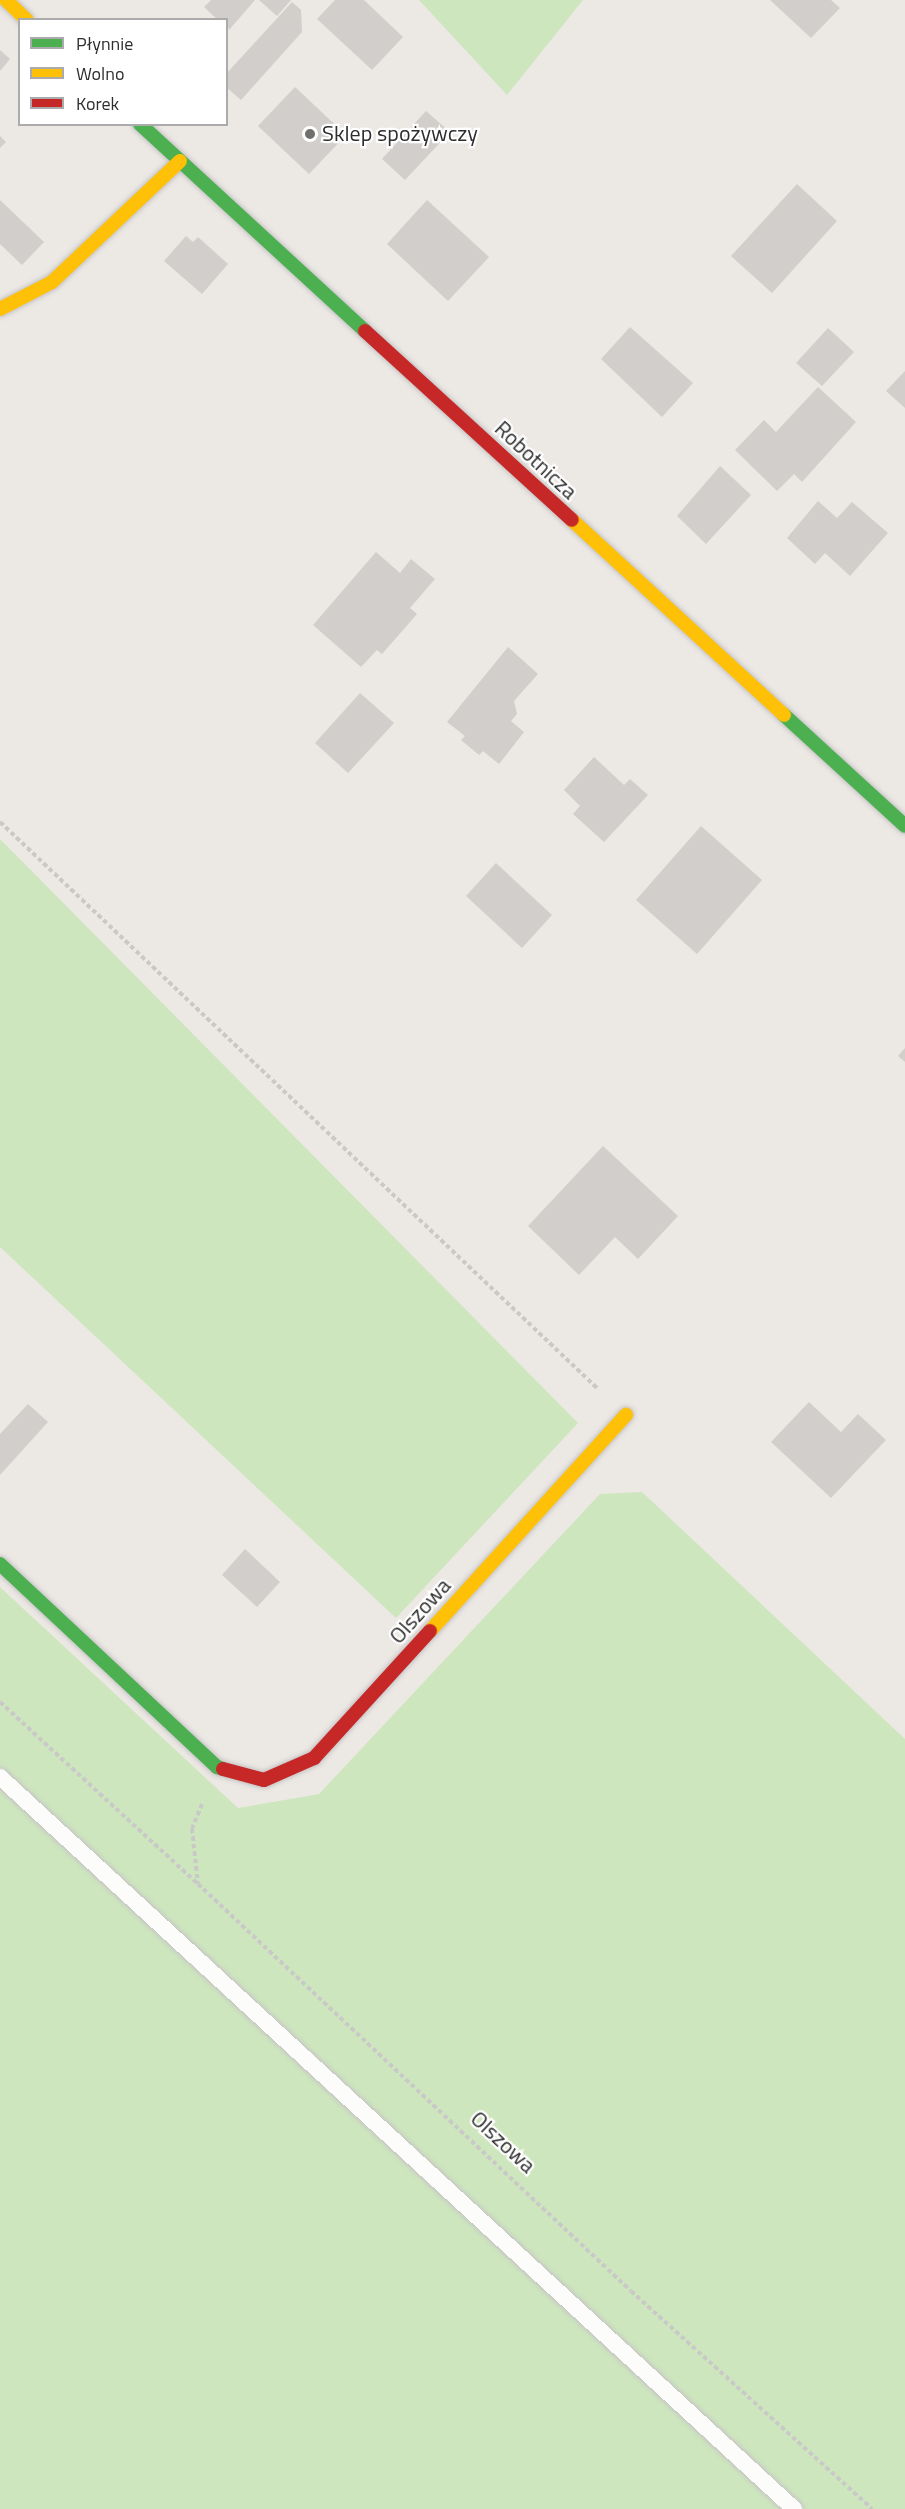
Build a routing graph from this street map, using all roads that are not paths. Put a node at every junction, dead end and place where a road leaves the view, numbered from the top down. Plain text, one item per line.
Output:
1 (6, 0) edge
2 (25, 18) edge
3 (142, 126) edge
4 (180, 161) junction
5 (0, 309) edge
6 (905, 826) edge
7 (626, 1415) road end
8 (0, 1564) edge
9 (0, 1777) edge
10 (794, 2509) edge

1 - 2 street
3 - 4 street, Robotnicza
4 - 5 street
4 - 6 street, Robotnicza
7 - 8 street, Olszowa
9 - 10 lane

